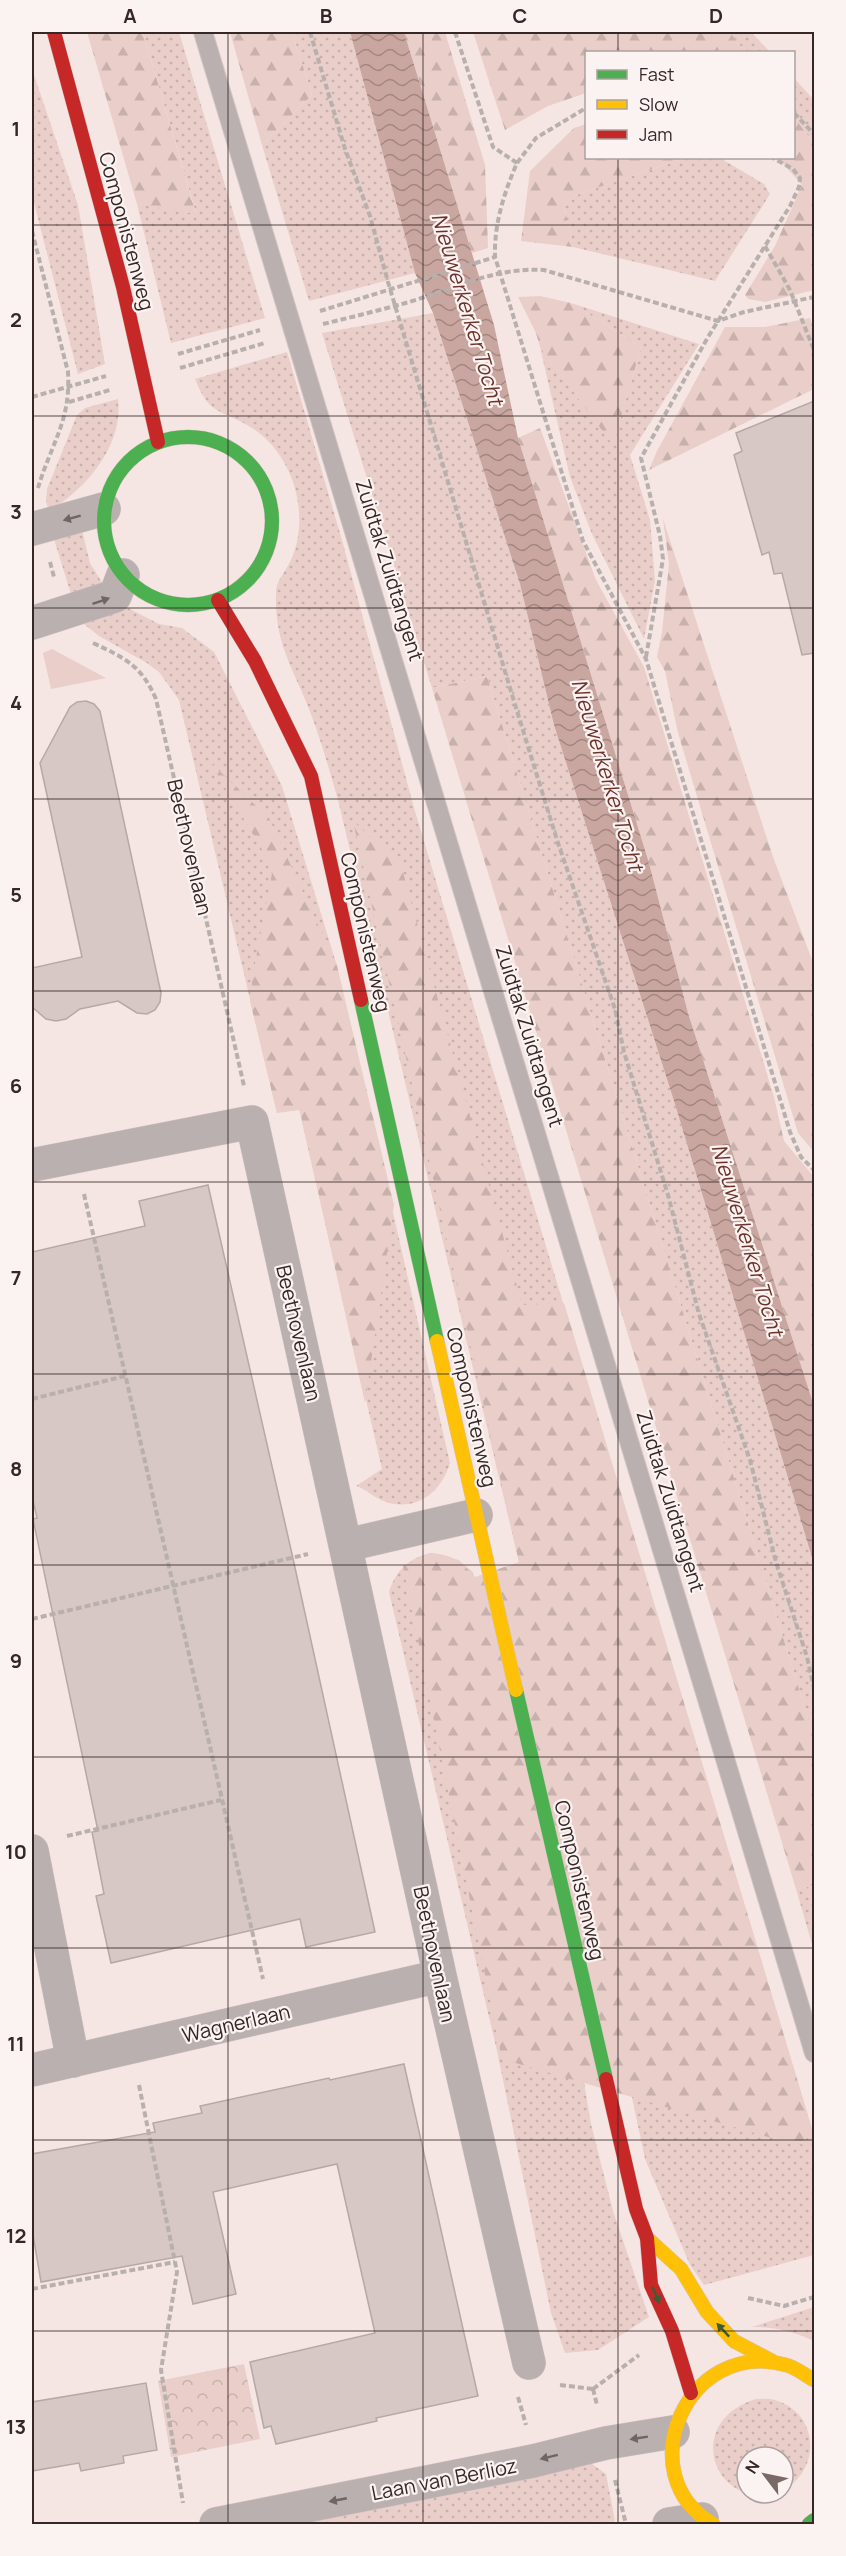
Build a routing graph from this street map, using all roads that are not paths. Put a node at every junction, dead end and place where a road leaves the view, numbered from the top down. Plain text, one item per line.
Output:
1 (54, 32) edge
2 (203, 32) edge
3 (158, 442) junction
4 (104, 509) junction
5 (35, 528) edge
6 (123, 575) junction
7 (218, 600) junction
8 (32, 622) edge
9 (32, 1165) edge
10 (476, 1515) junction
11 (346, 1545) junction
12 (32, 1851) edge
13 (440, 1976) junction
14 (814, 2053) edge
15 (73, 2061) junction
16 (32, 2070) edge
17 (648, 2238) junction
18 (772, 2361) junction
19 (522, 2375) road end
20 (814, 2380) edge
21 (691, 2393) junction
22 (673, 2432) junction
23 (814, 2520) edge
24 (708, 2522) edge
25 (216, 2524) edge
26 (669, 2524) edge
27 (808, 2524) edge

1 - 3 main road, Componistenweg
2 - 14 lane, Zuidtak Zuidtangent
3 - 4 main road
3 - 7 main road
4 -> 5 street
4 - 6 main road
6 - 7 main road
8 -> 6 street
7 - 10 main road, Componistenweg
9 - 11 street, Beethovenlaan
10 - 11 street
10 - 17 main road, Componistenweg
11 - 13 street, Beethovenlaan
12 - 15 street
13 - 15 street, Wagnerlaan
13 - 19 street, Beethovenlaan
15 - 16 street, Wagnerlaan
18 -> 17 main road, Componistenweg
17 -> 21 main road, Componistenweg
18 - 20 main road
18 - 21 main road
21 - 22 main road
22 - 24 main road
22 -> 25 street, Laan van Berlioz
23 - 27 main road
24 - 26 street

